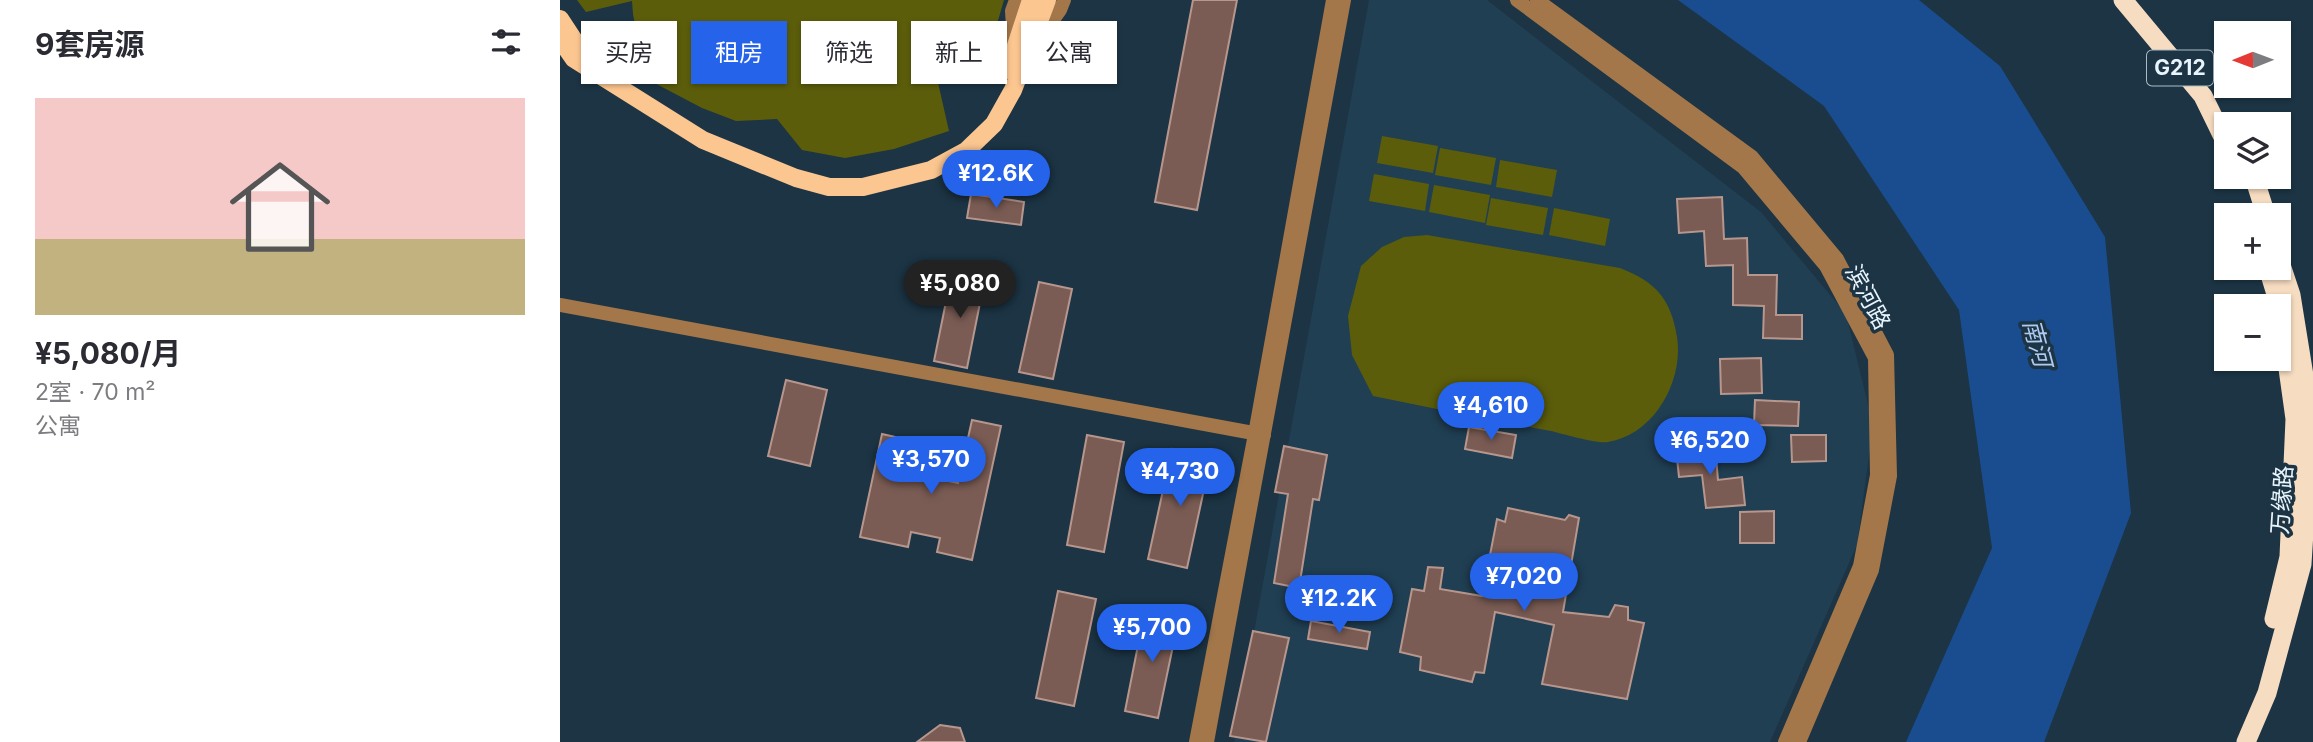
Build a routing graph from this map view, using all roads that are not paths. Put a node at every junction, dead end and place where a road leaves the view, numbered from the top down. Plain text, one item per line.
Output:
1 (1016, 0) edge
2 (1064, 0) edge
3 (1333, 0) edge
4 (1344, 0) edge
5 (1517, 0) edge
6 (1537, 0) edge
7 (2123, 0) edge
8 (2137, 0) edge
9 (1041, 1) edge
10 (560, 19) edge
11 (560, 39) edge
12 (1020, 55) junction
13 (2223, 112) edge
14 (2214, 118) edge
15 (2272, 280) edge
16 (2286, 280) edge
17 (560, 305) edge
18 (1260, 435) junction
19 (1196, 742) edge
20 (1208, 742) edge
21 (1785, 742) edge
22 (1798, 742) edge
23 (2234, 742) edge
24 (2246, 742) edge

1 - 12 street
2 - 12 street
3 - 18 street
4 - 18 street
5 - 21 street, 滨河路
6 - 22 street, 滨河路
7 - 14 highway, G212
8 - 13 highway, G212
9 - 12 main road
10 - 12 main road
11 - 12 main road
15 - 23 highway, 万缘路
16 - 24 highway, 万缘路
17 - 18 street
18 - 19 street
18 - 20 street

